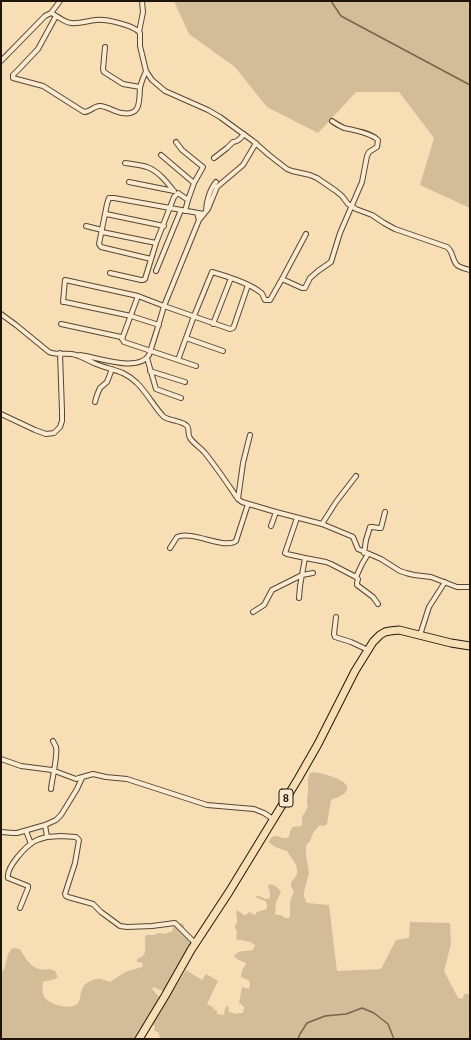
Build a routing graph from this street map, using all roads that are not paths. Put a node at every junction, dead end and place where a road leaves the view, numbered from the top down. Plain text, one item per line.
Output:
1 (60, 1) edge
2 (142, 1) edge
3 (51, 13) junction
4 (56, 16) junction
5 (139, 32) junction
6 (105, 48) dead end
7 (1, 61) edge
8 (146, 70) junction
9 (140, 87) junction
10 (332, 122) dead end
11 (244, 134) junction
12 (176, 142) dead end
13 (256, 143) junction
14 (161, 155) dead end
15 (214, 158) dead end
16 (125, 163) dead end
17 (129, 182) dead end
18 (216, 182) dead end
19 (194, 183) junction
20 (173, 190) junction
21 (178, 193) junction
22 (188, 200) junction
23 (352, 207) junction
24 (170, 208) junction
25 (183, 210) junction
26 (197, 213) junction
27 (205, 213) junction
28 (106, 214) junction
29 (199, 220) junction
30 (86, 226) dead end
31 (164, 226) junction
32 (102, 231) junction
33 (306, 234) dead end
34 (156, 243) junction
35 (151, 259) junction
36 (470, 270) edge
37 (156, 271) dead end
38 (110, 273) dead end
39 (231, 278) junction
40 (282, 279) junction
41 (248, 286) junction
42 (138, 296) junction
43 (164, 306) junction
44 (1, 314) edge
45 (130, 316) junction
46 (194, 316) junction
47 (61, 324) dead end
48 (213, 324) junction
49 (158, 325) junction
50 (186, 338) junction
51 (122, 339) junction
52 (150, 351) junction
53 (223, 351) dead end
54 (60, 353) junction
55 (76, 354) junction
56 (147, 358) junction
57 (178, 360) junction
58 (196, 366) dead end
59 (112, 369) junction
60 (150, 371) junction
61 (184, 382) dead end
62 (181, 398) dead end
63 (94, 402) dead end
64 (1, 414) edge
65 (250, 435) dead end
66 (356, 476) dead end
67 (238, 499) junction
68 (248, 504) junction
69 (276, 512) junction
70 (385, 512) dead end
71 (297, 518) junction
72 (322, 524) junction
73 (271, 526) dead end
74 (170, 548) dead end
75 (366, 553) junction
76 (305, 558) junction
77 (313, 572) dead end
78 (302, 575) junction
79 (356, 577) junction
80 (445, 582) junction
81 (470, 587) edge
82 (299, 598) dead end
83 (378, 604) dead end
84 (253, 612) dead end
85 (336, 617) dead end
86 (420, 635) junction
87 (470, 646) edge
88 (368, 650) junction
89 (52, 741) dead end
90 (1, 759) edge
91 (54, 770) junction
92 (82, 778) junction
93 (51, 789) dead end
94 (273, 819) junction
95 (45, 825) junction
96 (26, 830) junction
97 (1, 832) edge
98 (47, 837) junction
99 (31, 844) junction
100 (20, 908) dead end
101 (196, 943) junction
102 (139, 1039) edge

1 - 3 street
2 - 5 street
3 - 4 street
3 - 7 street
4 - 5 street
4 - 9 street
5 - 8 street
6 - 9 street
8 - 9 street
8 - 11 street
10 - 23 street
11 - 13 street
11 - 15 street
12 - 19 street
13 - 23 street
13 - 27 street
14 - 19 street
16 - 20 street
17 - 20 street
18 - 27 street
19 - 22 street
20 - 21 street
21 - 22 street
21 - 24 street
22 - 25 street
23 - 36 street
23 - 40 street
24 - 25 street
24 - 28 street
24 - 31 street
25 - 26 street
25 - 37 street
26 - 27 street
26 - 29 street
27 - 29 street
28 - 31 street
28 - 32 street
29 - 43 street
30 - 32 street
31 - 34 street
32 - 34 street
32 - 35 street
33 - 40 street
34 - 35 street
35 - 38 street
39 - 41 street
39 - 46 street
39 - 48 street
40 - 41 street
41 - 48 street
42 - 43 street
42 - 45 street
42 - 45 street
43 - 46 street
43 - 49 street
44 - 54 street
45 - 49 street
45 - 51 street
46 - 48 street
46 - 50 street
47 - 51 street
49 - 52 street
50 - 53 street
50 - 57 street
51 - 52 street
52 - 56 street
52 - 57 street
54 - 55 street
54 - 64 street
55 - 56 street
55 - 59 street
56 - 60 street
57 - 58 street
59 - 63 street
59 - 67 street
60 - 61 street
60 - 62 street
65 - 67 street
66 - 72 street
67 - 68 street
68 - 69 street
68 - 74 street
69 - 71 street
69 - 73 street
70 - 75 street
71 - 72 street
71 - 76 street
72 - 75 street
75 - 79 street
75 - 80 street
76 - 78 street
76 - 79 street
77 - 78 street
78 - 82 street
78 - 84 street
79 - 83 street
80 - 81 street
80 - 86 street
85 - 88 street
86 - 87 highway, 8
86 - 88 highway, 8
88 - 94 highway, 8
89 - 91 street
90 - 91 street
91 - 92 street
91 - 93 street
92 - 94 street
92 - 95 street
94 - 101 highway, 8
95 - 96 street
95 - 98 street
96 - 97 street
96 - 99 street
98 - 99 street
98 - 101 street
99 - 100 street
101 - 102 highway, 8

